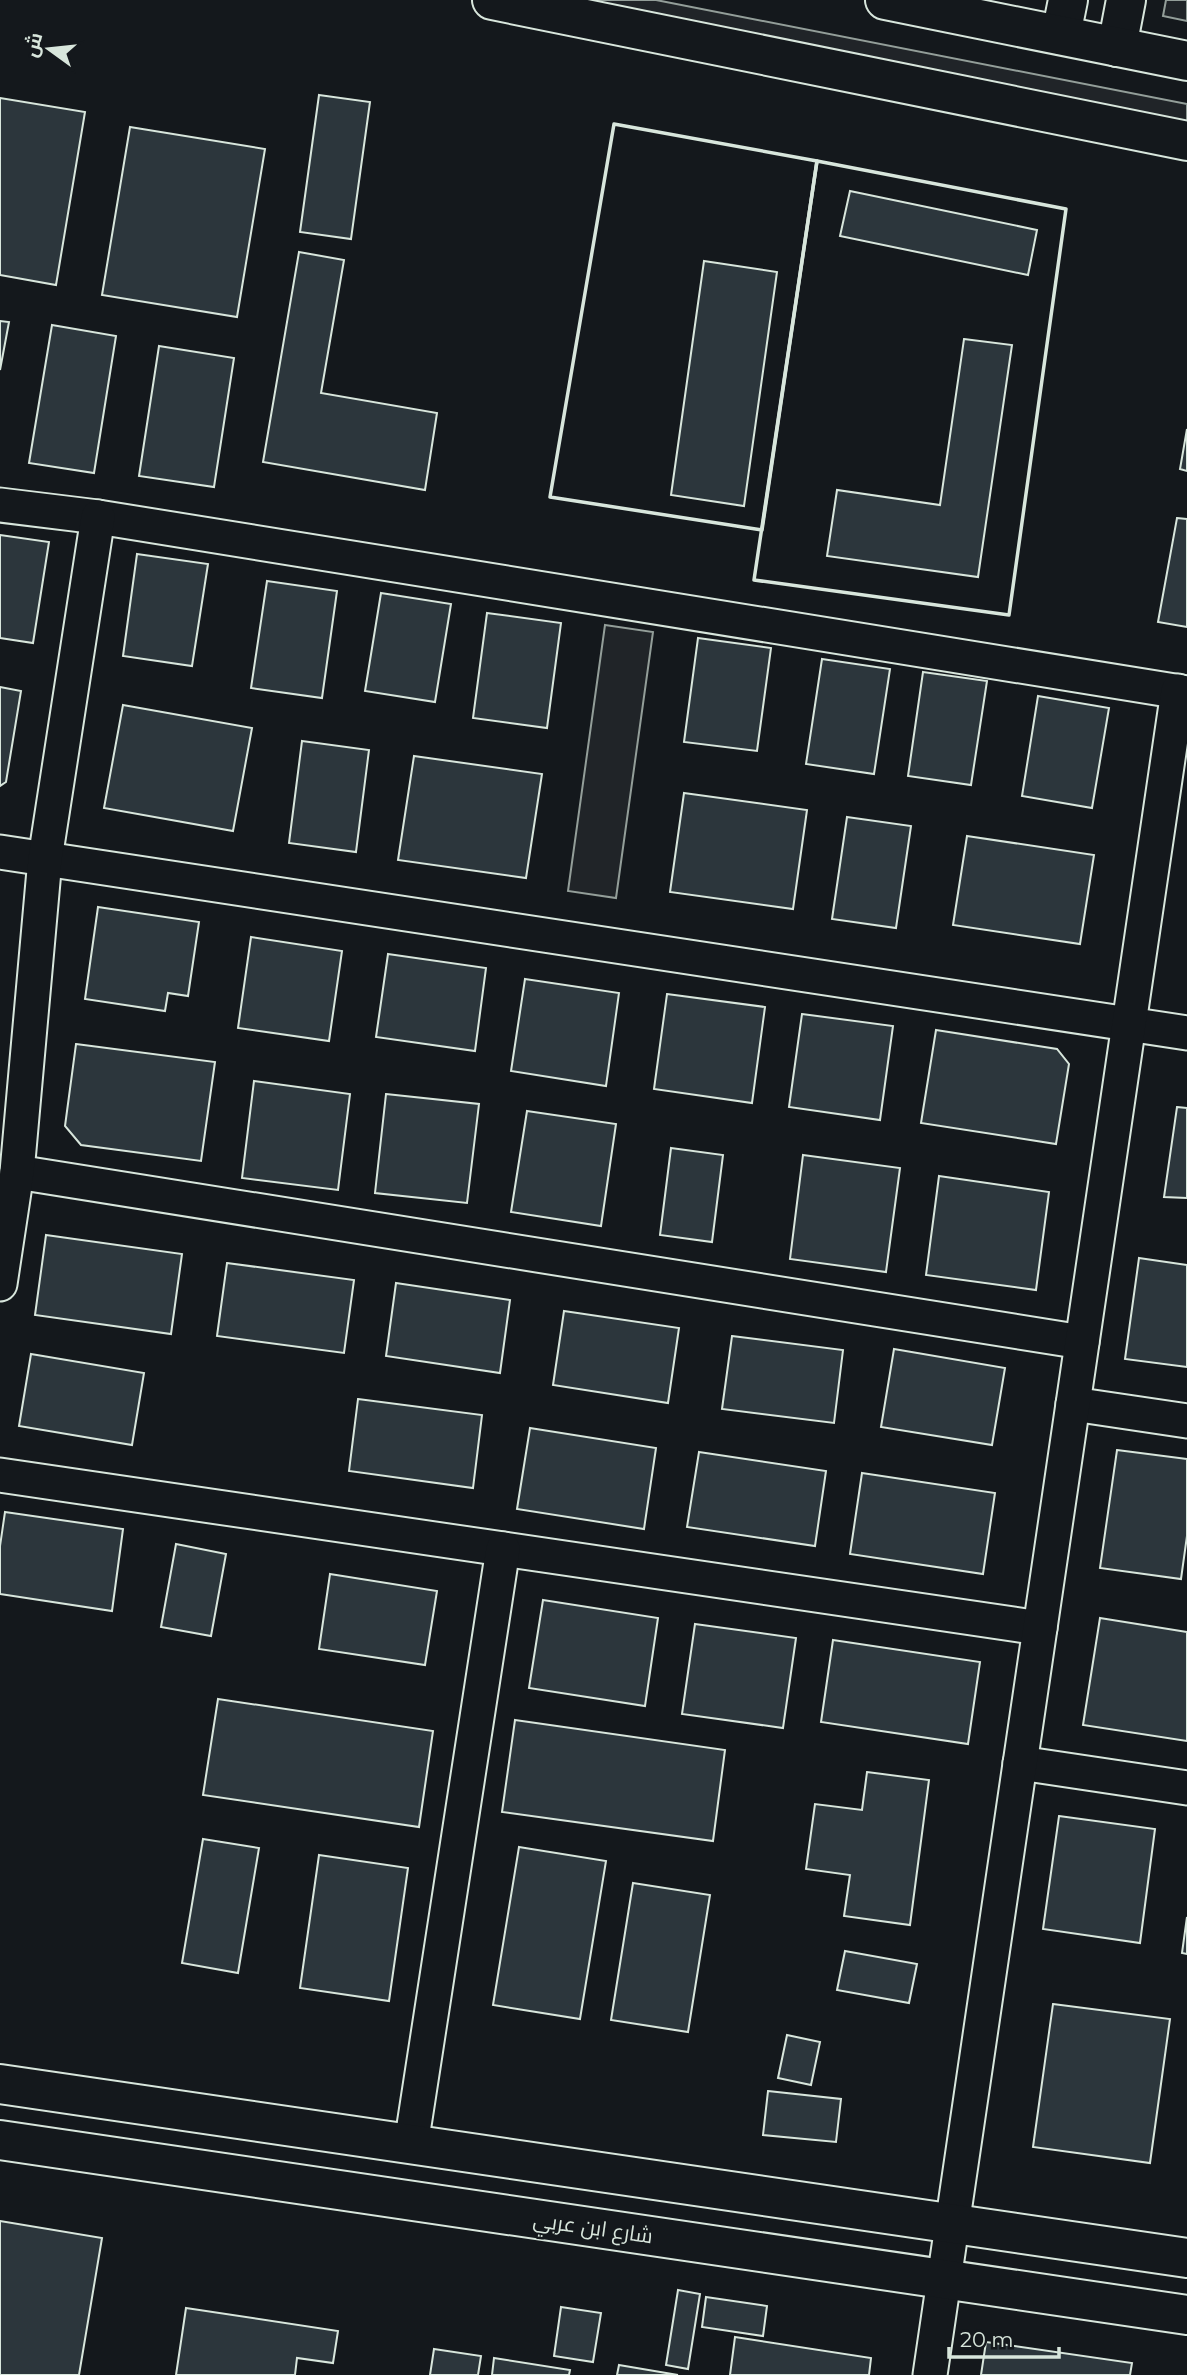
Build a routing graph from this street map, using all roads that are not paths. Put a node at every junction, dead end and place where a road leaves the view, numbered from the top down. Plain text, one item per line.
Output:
1 (492, 0) edge
2 (885, 0) edge
3 (1126, 0) edge
4 (1064, 18) edge
5 (1117, 47) junction
6 (1187, 61) edge
7 (1187, 141) edge
8 (0, 505) edge
9 (98, 517) junction
10 (1182, 692) edge
11 (0, 852) edge
12 (46, 859) junction
13 (1129, 1024) junction
14 (1187, 1033) edge
15 (17, 1172) junction
16 (0, 1284) edge
17 (1082, 1342) junction
18 (1073, 1404) junction
19 (1187, 1421) edge
20 (0, 1475) edge
21 (503, 1549) junction
22 (1040, 1628) junction
23 (1020, 1763) junction
24 (1187, 1788) edge
25 (0, 2084) edge
26 (0, 2140) edge
27 (411, 2145) junction
28 (952, 2224) junction
29 (1187, 2258) edge
30 (944, 2279) junction
31 (1187, 2315) edge
32 (930, 2375) edge

1 - 7 street
2 - 4 street
3 - 5 street
4 - 5 street
5 - 6 street
8 - 9 street
9 - 10 street
9 - 12 street
10 - 13 street
11 - 12 street
12 - 13 street
12 - 15 street
13 - 14 street
13 - 17 street
15 - 16 street
15 - 17 street
17 - 18 street
18 - 19 street
18 - 22 street
20 - 21 street
21 - 22 street
21 - 27 street
22 - 23 street
23 - 24 street
23 - 28 street
25 - 27 street
26 - 30 street, شارع ابن عربي
27 - 28 street
28 - 29 street
28 - 30 street
30 - 31 street, شارع ابن عربي
30 - 32 street

